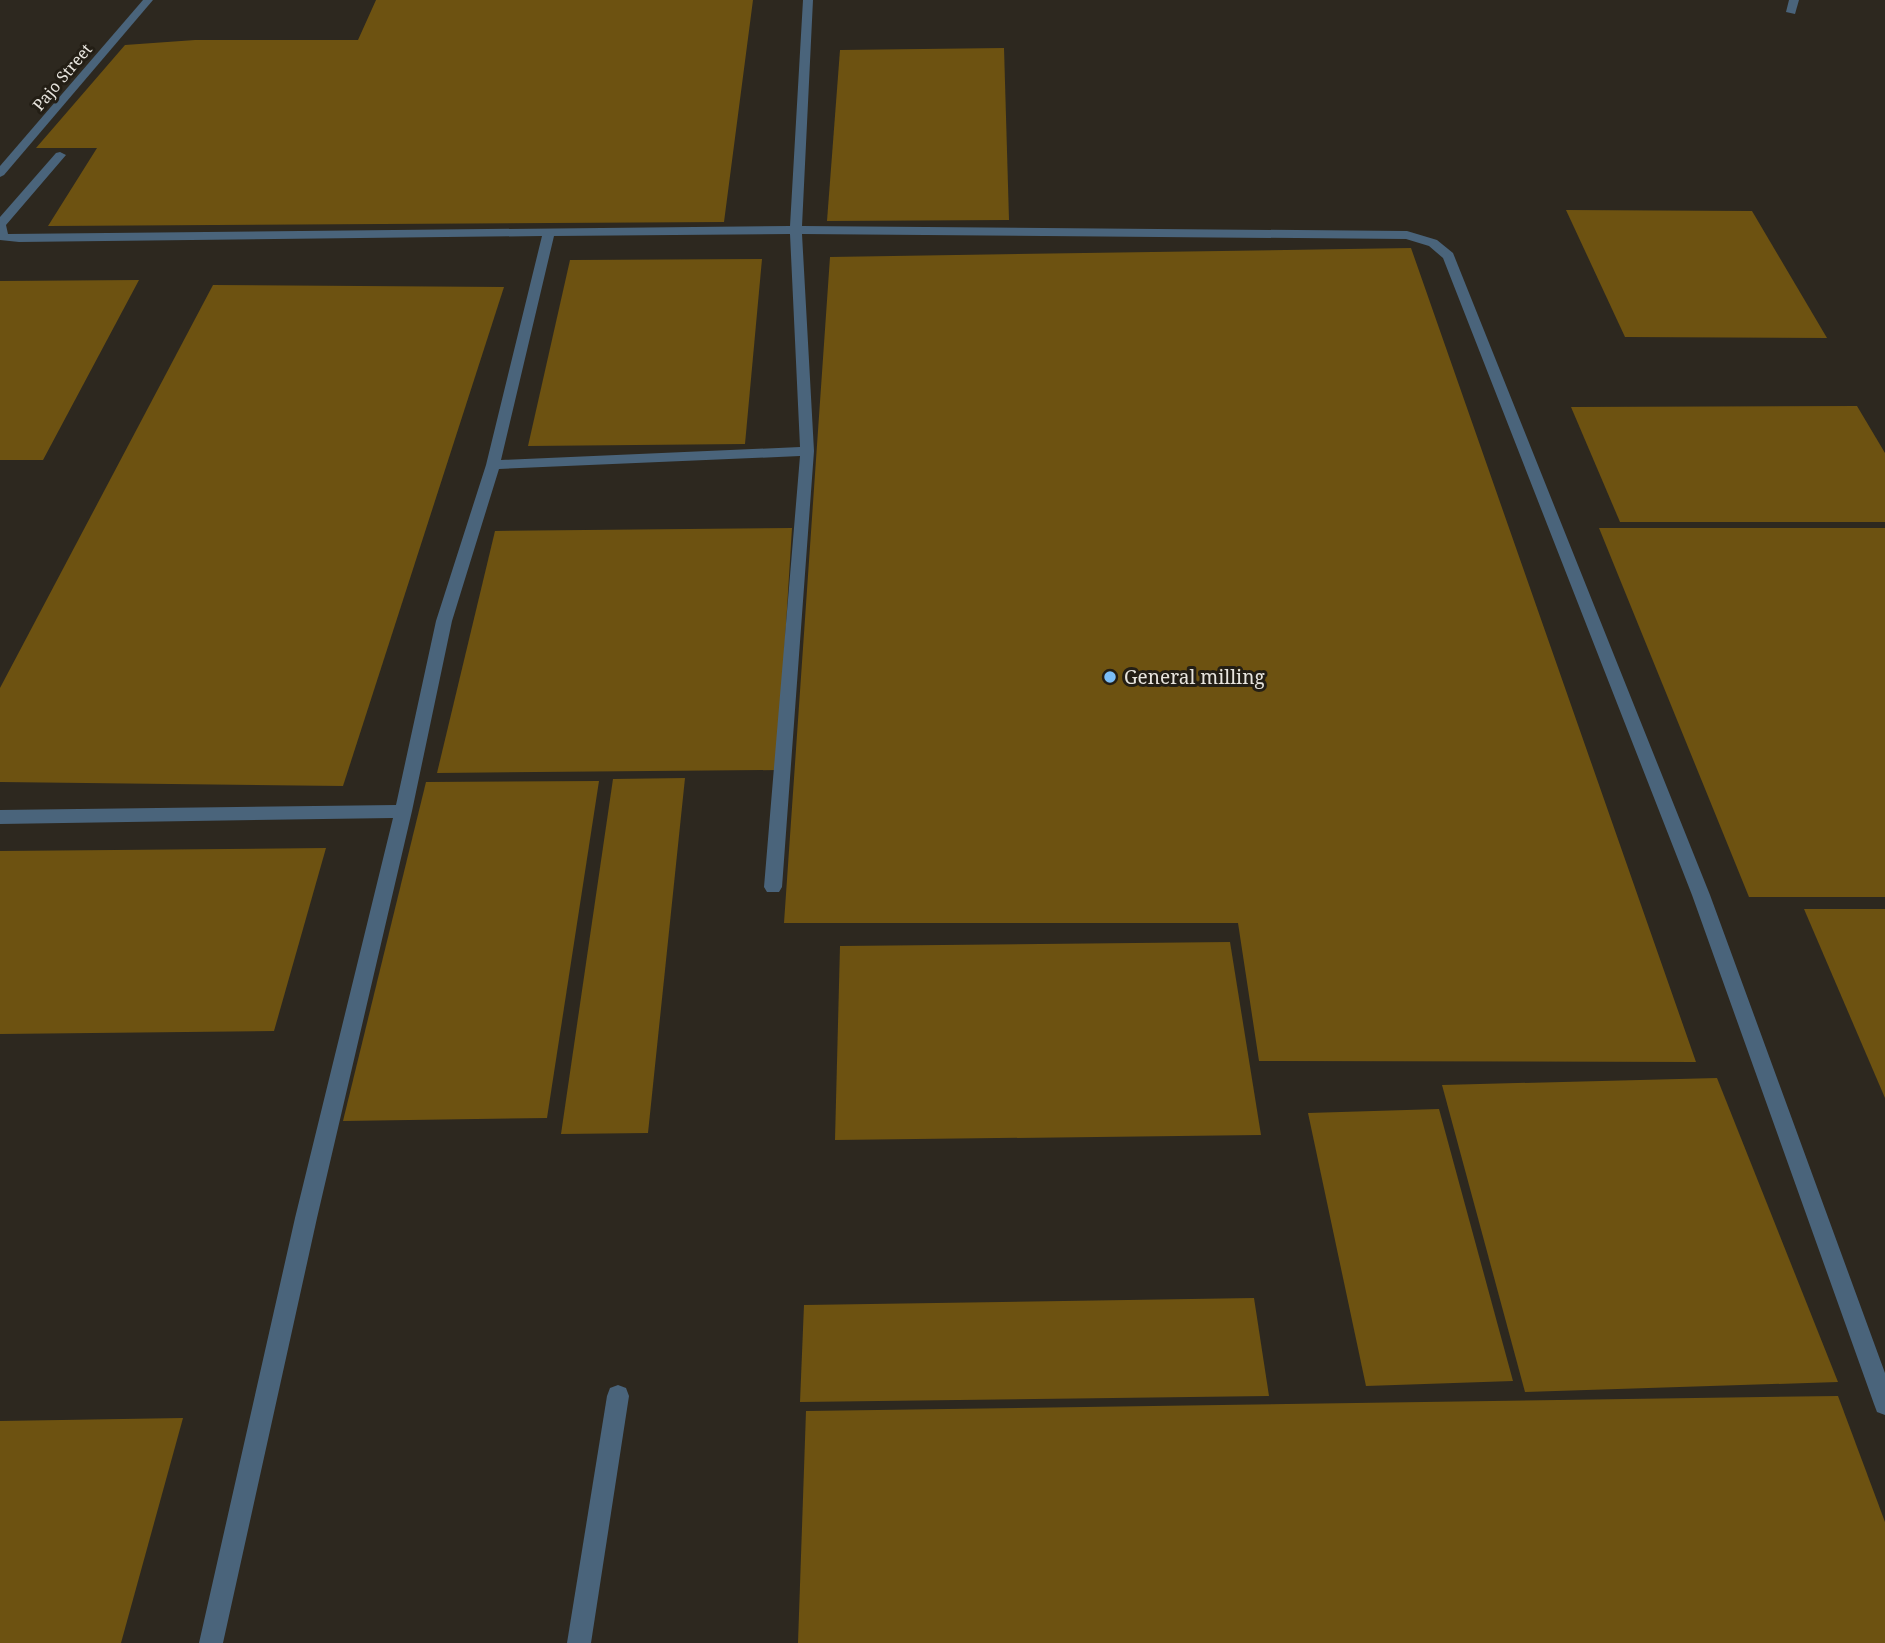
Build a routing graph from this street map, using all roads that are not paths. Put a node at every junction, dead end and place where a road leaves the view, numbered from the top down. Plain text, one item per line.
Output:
1 (148, 0) edge
2 (808, 0) edge
3 (1794, 0) edge
4 (1791, 12) dead end
5 (60, 155) dead end
6 (0, 173) edge
7 (0, 225) edge
8 (796, 230) junction
9 (548, 234) junction
10 (807, 451) junction
11 (493, 466) junction
12 (404, 811) junction
13 (0, 817) edge
14 (773, 887) dead end
15 (618, 1395) dead end
16 (1885, 1404) edge
17 (211, 1643) edge
18 (579, 1643) edge

1 - 6 street, Pajo Street
2 - 8 street
3 - 4 street
5 - 7 street
7 - 9 street
8 - 9 street
8 - 10 street
8 - 16 street
9 - 11 street
10 - 11 street
10 - 14 street
11 - 12 street
12 - 13 street
12 - 17 street
15 - 18 street

